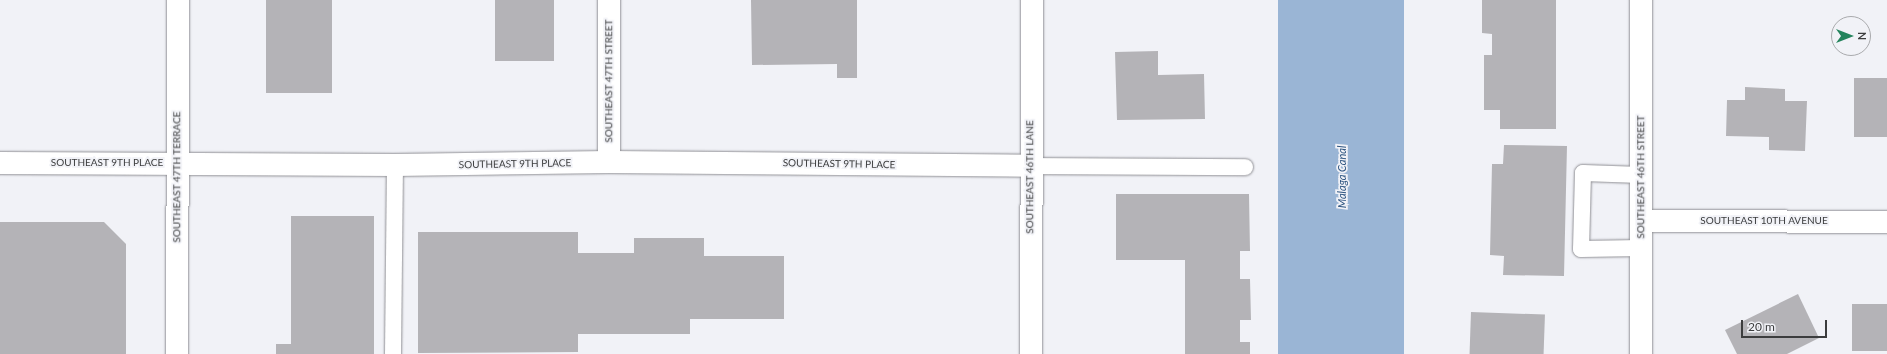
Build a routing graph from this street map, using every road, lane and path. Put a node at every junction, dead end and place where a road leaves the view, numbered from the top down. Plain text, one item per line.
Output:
1 (178, 0) edge
2 (609, 0) edge
3 (1032, 0) edge
4 (1641, 0) edge
5 (609, 162) junction
6 (0, 164) edge
7 (177, 164) junction
8 (395, 165) junction
9 (1030, 166) junction
10 (1245, 167) dead end
11 (1641, 175) junction
12 (1641, 221) junction
13 (1887, 222) edge
14 (1641, 248) junction
15 (177, 354) edge
16 (393, 354) edge
17 (1030, 354) edge
18 (1641, 354) edge

1 - 7 street, SOUTHEAST 47TH TERRACE
2 - 5 street, SOUTHEAST 47TH STREET
3 - 9 street, SOUTHEAST 46TH LANE
4 - 11 street, SOUTHEAST 46TH STREET
5 - 8 street, SOUTHEAST 9TH PLACE
5 - 9 street, SOUTHEAST 9TH PLACE
6 - 7 street, SOUTHEAST 9TH PLACE
7 - 8 street, SOUTHEAST 9TH PLACE
7 - 15 street, SOUTHEAST 47TH TERRACE
8 - 16 lane
9 - 10 lane
9 - 17 street, SOUTHEAST 46TH LANE
11 - 12 street, SOUTHEAST 46TH STREET
11 - 14 lane
12 - 13 street, SOUTHEAST 10TH AVENUE
12 - 14 street, SOUTHEAST 46TH STREET
14 - 18 street, SOUTHEAST 46TH STREET

